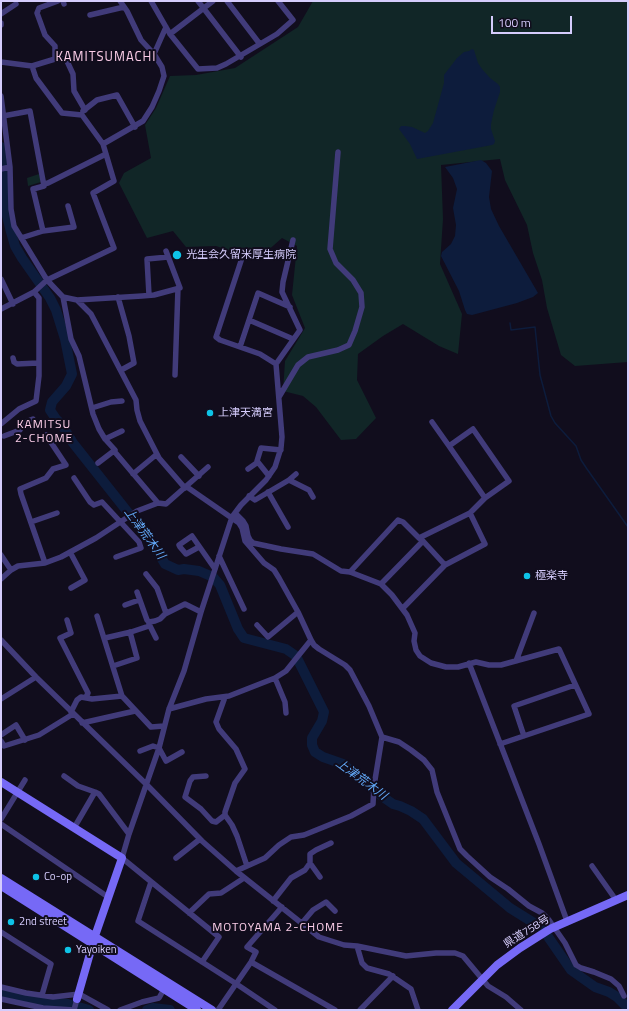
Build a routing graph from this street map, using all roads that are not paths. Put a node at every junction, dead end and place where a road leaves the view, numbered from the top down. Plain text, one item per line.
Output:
1 (58, 1) edge
2 (120, 1) edge
3 (151, 1) edge
4 (198, 1) edge
5 (213, 1) edge
6 (227, 1) edge
7 (278, 1) edge
8 (16, 4) dead end
9 (124, 7) junction
10 (204, 8) junction
11 (1, 14) edge
12 (90, 15) dead end
13 (166, 27) junction
14 (170, 34) junction
15 (259, 43) dead end
16 (154, 54) junction
17 (241, 56) junction
18 (55, 59) junction
19 (1, 62) edge
20 (32, 66) junction
21 (1, 96) edge
22 (84, 110) junction
23 (78, 115) junction
24 (3, 116) junction
25 (135, 127) junction
26 (103, 144) junction
27 (338, 152) dead end
28 (106, 154) junction
29 (10, 167) junction
30 (1, 169) edge
31 (44, 184) junction
32 (68, 206) dead end
33 (43, 231) junction
34 (21, 238) junction
35 (293, 240) dead end
36 (166, 251) dead end
37 (168, 257) junction
38 (241, 261) dead end
39 (1, 279) edge
40 (47, 280) junction
41 (178, 288) junction
42 (34, 292) junction
43 (149, 295) junction
44 (63, 296) junction
45 (118, 297) junction
46 (77, 300) junction
47 (13, 304) junction
48 (290, 307) junction
49 (1, 309) edge
50 (249, 320) junction
51 (293, 339) junction
52 (240, 347) junction
53 (13, 358) dead end
54 (38, 362) junction
55 (276, 364) junction
56 (123, 369) dead end
57 (175, 375) dead end
58 (279, 397) junction
59 (122, 401) dead end
60 (92, 408) junction
61 (33, 419) dead end
62 (432, 422) dead end
63 (1, 424) edge
64 (122, 430) dead end
65 (46, 435) dead end
66 (4, 436) dead end
67 (105, 439) junction
68 (449, 446) junction
69 (281, 450) junction
70 (114, 451) junction
71 (157, 454) junction
72 (181, 457) dead end
73 (258, 462) junction
74 (98, 463) dead end
75 (208, 467) dead end
76 (248, 469) dead end
77 (133, 474) junction
78 (296, 474) dead end
79 (199, 476) junction
80 (269, 476) junction
81 (74, 478) dead end
82 (289, 480) junction
83 (186, 488) junction
84 (268, 492) junction
85 (250, 496) junction
86 (313, 497) dead end
87 (485, 498) junction
88 (158, 503) junction
89 (57, 513) dead end
90 (470, 514) junction
91 (234, 515) junction
92 (31, 522) junction
93 (120, 522) junction
94 (288, 527) dead end
95 (421, 539) junction
96 (199, 547) dead end
97 (70, 552) junction
98 (1, 555) edge
99 (219, 556) junction
100 (116, 557) dead end
101 (45, 563) junction
102 (444, 565) junction
103 (215, 569) junction
104 (11, 570) junction
105 (350, 572) junction
106 (146, 574) dead end
107 (1, 579) edge
108 (381, 584) junction
109 (71, 588) dead end
110 (136, 592) dead end
111 (139, 600) junction
112 (126, 605) dead end
113 (403, 608) junction
114 (244, 609) dead end
115 (201, 612) junction
116 (298, 612) junction
117 (166, 613) junction
118 (534, 613) dead end
119 (97, 616) dead end
120 (67, 620) dead end
121 (149, 624) junction
122 (257, 625) dead end
123 (130, 632) junction
124 (105, 638) junction
125 (156, 638) dead end
126 (1, 640) edge
127 (311, 640) junction
128 (516, 661) junction
129 (470, 663) junction
130 (113, 666) junction
131 (36, 677) junction
132 (275, 678) junction
133 (576, 685) junction
134 (122, 696) junction
135 (86, 697) junction
136 (225, 697) junction
137 (1, 699) edge
138 (169, 709) junction
139 (135, 711) junction
140 (72, 713) junction
141 (286, 713) dead end
142 (82, 723) junction
143 (164, 726) junction
144 (1, 735) edge
145 (524, 736) junction
146 (382, 737) junction
147 (25, 740) junction
148 (1, 741) edge
149 (500, 744) junction
150 (159, 748) junction
151 (140, 750) dead end
152 (182, 752) dead end
153 (64, 776) dead end
154 (206, 776) dead end
155 (25, 780) dead end
156 (1, 782) edge
157 (146, 784) junction
158 (17, 792) junction
159 (95, 792) junction
160 (225, 816) junction
161 (1, 818) edge
162 (1, 824) edge
163 (74, 828) junction
164 (129, 834) junction
165 (200, 839) junction
166 (332, 843) dead end
167 (122, 858) junction
168 (176, 858) dead end
169 (310, 863) junction
170 (247, 866) junction
171 (592, 866) dead end
172 (236, 871) junction
173 (320, 877) dead end
174 (1, 878) edge
175 (244, 878) junction
176 (151, 882) junction
177 (1, 886) edge
178 (628, 895) edge
179 (108, 897) junction
180 (616, 900) junction
181 (273, 901) junction
182 (282, 907) junction
183 (335, 912) dead end
184 (189, 913) junction
185 (567, 921) junction
186 (302, 923) junction
187 (552, 928) junction
188 (1, 932) edge
189 (94, 940) junction
190 (357, 946) junction
191 (202, 962) junction
192 (251, 962) junction
193 (393, 976) junction
194 (482, 979) junction
195 (235, 983) junction
196 (1, 987) edge
197 (164, 989) junction
198 (42, 995) junction
199 (78, 996) junction
200 (624, 996) dead end
201 (1, 999) edge
202 (42, 1009) edge
203 (74, 1010) edge
204 (108, 1010) edge
205 (120, 1010) edge
206 (197, 1010) edge
207 (212, 1010) edge
208 (218, 1010) edge
209 (275, 1010) edge
210 (335, 1010) edge
211 (360, 1010) edge
212 (418, 1010) edge
213 (452, 1010) edge
214 (522, 1010) edge

1 - 18 street
2 - 9 street
3 - 13 street
4 - 10 street
5 - 10 street
6 - 15 street
7 - 17 street
8 - 11 street
9 - 12 street
9 - 16 street
10 - 14 street
10 - 17 street
13 - 14 street
13 - 16 street
14 - 17 street
16 - 25 street
18 - 20 street
18 - 22 street
19 - 20 street
20 - 23 street
21 - 24 street
22 - 23 street
22 - 25 street
23 - 26 street
24 - 29 street
24 - 31 street
25 - 26 street
26 - 28 street
27 - 58 street
28 - 31 street
28 - 40 street
29 - 30 street
29 - 34 street
31 - 33 street
32 - 33 street
33 - 34 street
34 - 40 street
35 - 48 street
36 - 37 street
37 - 41 street
37 - 43 street
38 - 52 street
39 - 47 street
40 - 42 street
40 - 44 street
41 - 43 street
41 - 57 street
42 - 47 street
42 - 54 street
43 - 45 street
44 - 46 street
44 - 60 street
45 - 46 street
45 - 56 street
46 - 71 street
47 - 49 street
48 - 50 street
48 - 51 street
50 - 51 street
50 - 52 street
51 - 55 street
52 - 55 street
53 - 54 street
54 - 63 street
55 - 58 street
58 - 69 street
59 - 60 street
60 - 67 street
61 - 66 street
62 - 68 street
64 - 67 street
65 - 92 street
67 - 70 street
68 - 87 street
68 - 87 street
69 - 73 street
69 - 80 street
70 - 74 street
70 - 77 street
71 - 77 street
71 - 83 street
72 - 79 street
73 - 76 street
73 - 80 street
75 - 79 street
77 - 88 street
78 - 82 street
79 - 83 street
80 - 85 street
81 - 93 street
82 - 84 street
82 - 86 street
83 - 88 street
83 - 91 street
84 - 85 street
84 - 94 street
85 - 91 street
87 - 90 street
88 - 93 street
89 - 92 street
90 - 95 street
90 - 102 street
91 - 99 street
91 - 105 street
91 - 116 street
92 - 101 street
93 - 97 street
93 - 100 street
95 - 102 street
95 - 105 street
95 - 108 street
96 - 103 street
97 - 101 street
97 - 109 street
98 - 104 street
99 - 103 street
99 - 114 street
101 - 104 street
102 - 113 street
103 - 115 street
104 - 107 street
105 - 108 street
106 - 117 street
108 - 113 street
110 - 111 street
111 - 112 street
111 - 121 street
113 - 129 street
115 - 117 street
115 - 138 street
116 - 122 street
116 - 127 street
117 - 121 street
118 - 128 street
119 - 124 street
120 - 135 street
121 - 123 street
121 - 125 street
123 - 124 street
123 - 130 street
124 - 130 street
126 - 131 street
127 - 132 street
127 - 146 street
128 - 129 street
128 - 133 street
129 - 149 street
130 - 134 street
131 - 137 street
131 - 140 street
132 - 136 street
132 - 141 street
133 - 145 street
133 - 145 street
134 - 135 street
134 - 139 street
135 - 140 street
136 - 138 street
136 - 160 street
138 - 143 street
139 - 142 street
139 - 143 street
140 - 142 street
140 - 147 street
142 - 157 street
143 - 150 street
144 - 147 street
145 - 149 street
146 - 170 street
146 - 187 street
147 - 148 street
149 - 185 street
150 - 151 street
150 - 152 street
150 - 157 street
153 - 159 street
154 - 160 street
155 - 158 street
156 - 158 street
157 - 164 street
157 - 165 street
158 - 161 street
158 - 163 street
159 - 163 street
159 - 164 street
160 - 170 street
162 - 179 street
163 - 167 street
164 - 167 street
165 - 168 street
165 - 172 street
166 - 169 street
167 - 176 street
167 - 179 street
169 - 173 street
169 - 181 street
170 - 172 street
171 - 180 street
172 - 175 street
174 - 189 street
175 - 181 street
175 - 184 street
176 - 184 street
176 - 191 street
177 - 189 street
178 - 180 street, 県道758号
179 - 189 street
180 - 185 street, 県道758号
181 - 182 street
182 - 186 street
182 - 192 street
183 - 186 street
184 - 191 street
185 - 187 street, 県道758号
186 - 190 street
187 - 194 street, 県道758号
187 - 200 street
188 - 198 street
189 - 197 street
189 - 199 street
189 - 207 street
190 - 193 street
190 - 194 street
191 - 195 street
192 - 195 street
192 - 210 street
193 - 211 street
193 - 212 street
194 - 213 street, 県道758号
194 - 214 street
195 - 208 street
195 - 209 street
196 - 198 street
197 - 205 street
197 - 206 street
198 - 199 street
199 - 203 street
199 - 204 street
201 - 202 street
202 - 203 street

